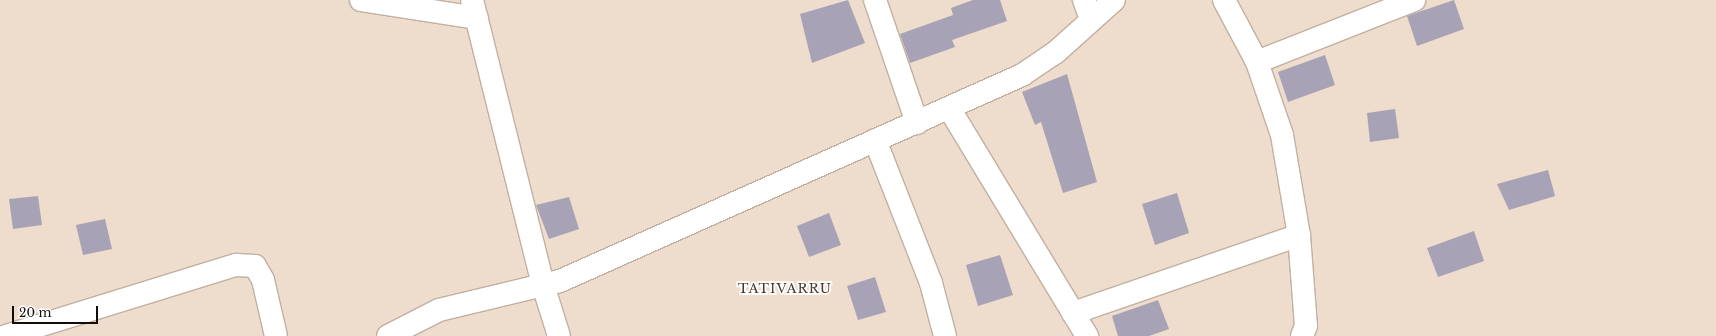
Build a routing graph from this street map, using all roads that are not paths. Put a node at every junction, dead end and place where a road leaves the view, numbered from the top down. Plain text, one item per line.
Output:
1 (361, 0) edge
2 (874, 0) edge
3 (1114, 0) edge
4 (1224, 0) edge
5 (1414, 0) edge
6 (474, 9) edge
7 (1088, 10) edge
8 (1257, 62) junction
9 (949, 108) junction
10 (917, 123) junction
11 (876, 140) junction
12 (1299, 235) junction
13 (543, 285) junction
14 (1073, 313) junction
15 (397, 334) edge
16 (6, 336) edge
17 (276, 336) edge
18 (559, 336) edge
19 (946, 336) edge
20 (1087, 336) edge
21 (1302, 336) edge

1 - 6 street
2 - 10 street
3 - 7 street
4 - 8 street
5 - 8 street
6 - 13 street
7 - 9 street
8 - 12 street
9 - 10 street
9 - 14 street
10 - 11 street
11 - 13 street
11 - 19 street
12 - 14 street
12 - 21 street
13 - 15 street
13 - 18 street
14 - 20 street
16 - 17 street

